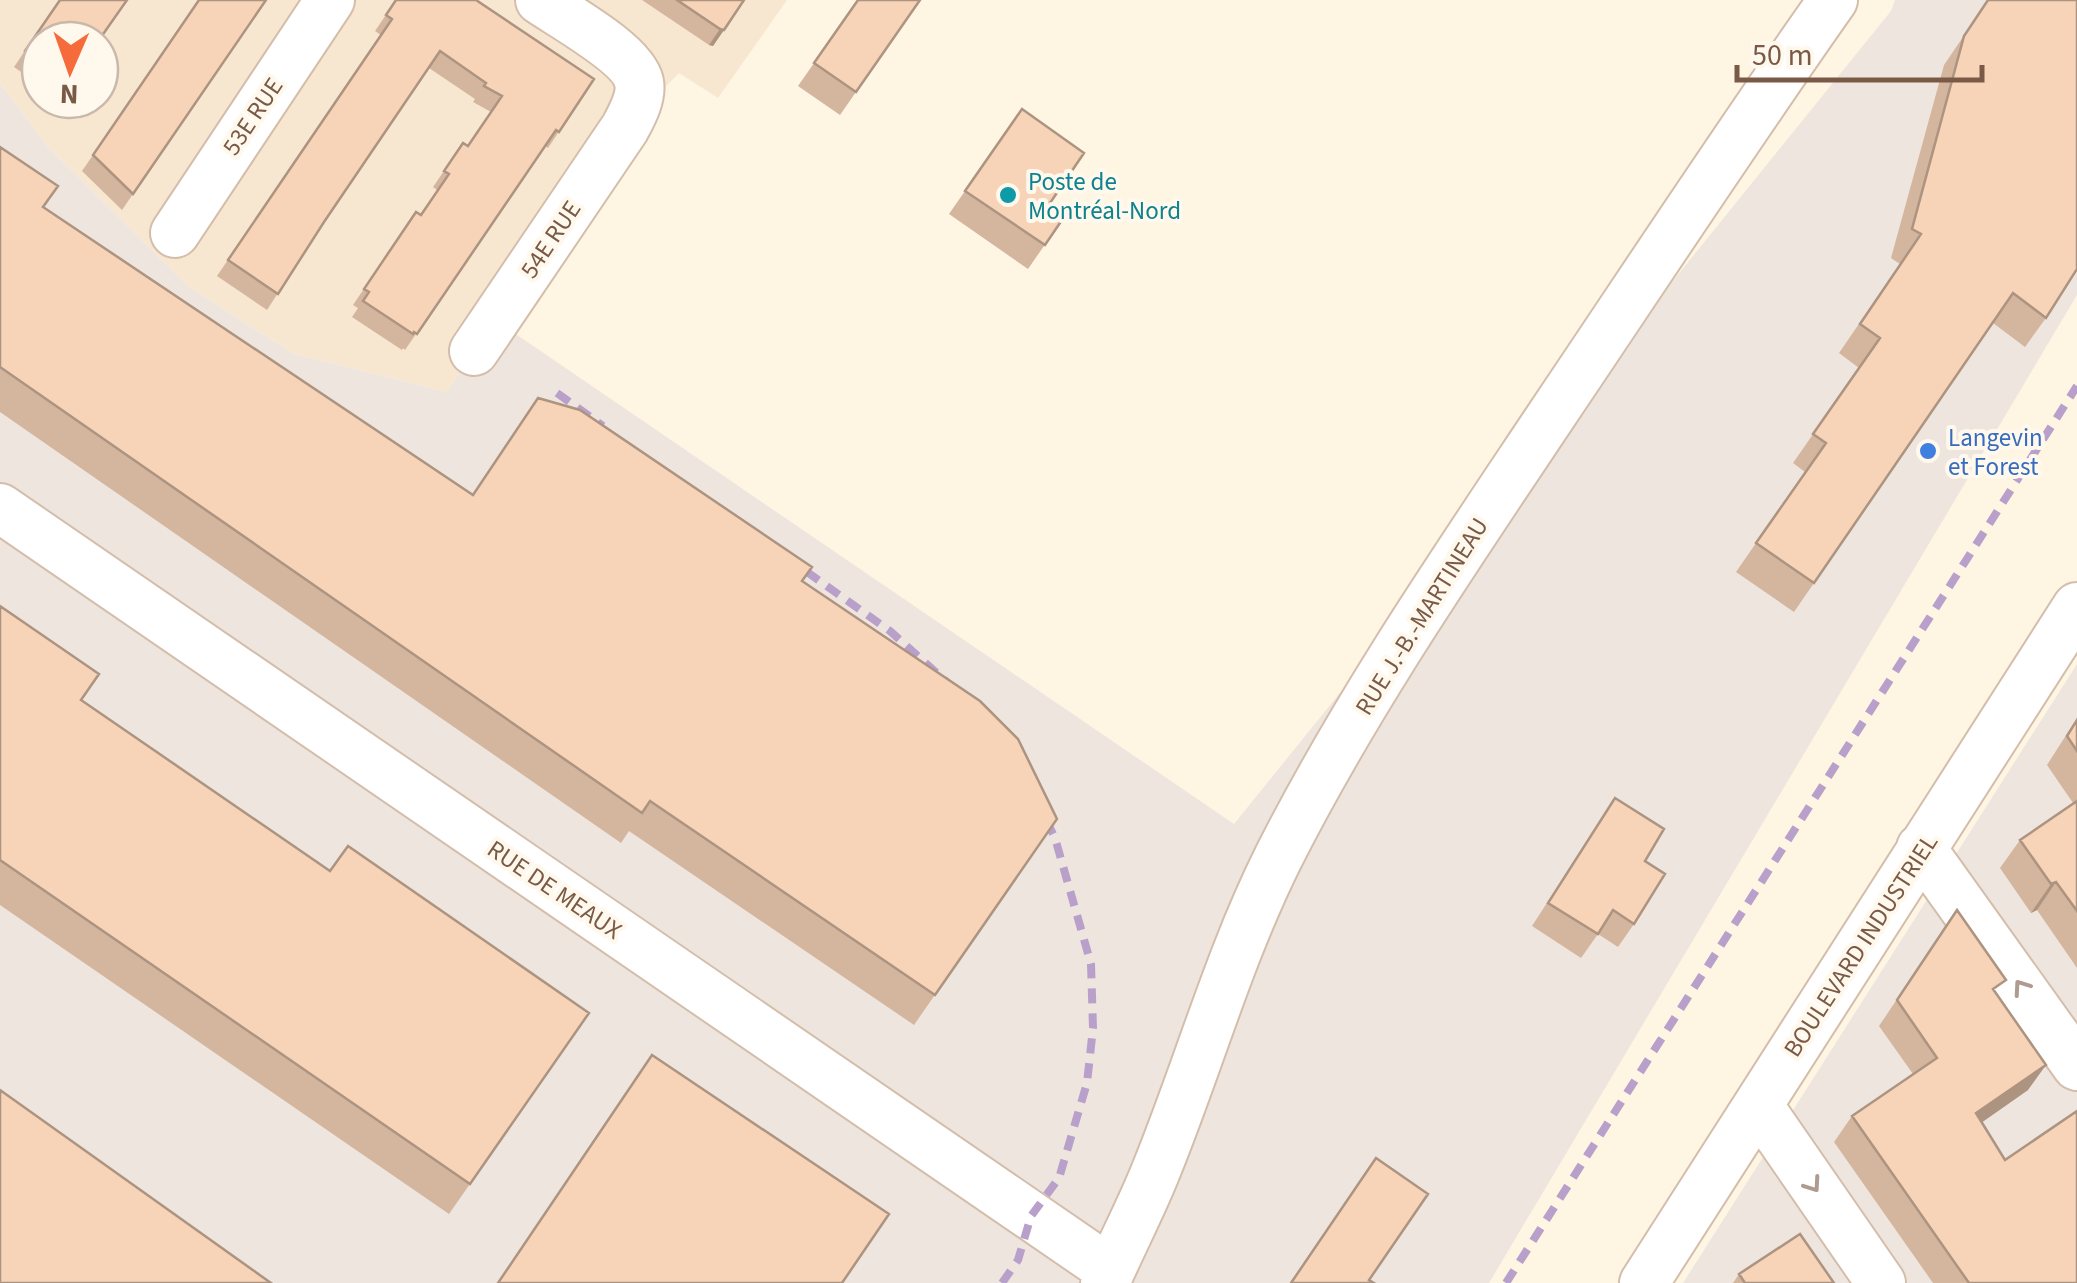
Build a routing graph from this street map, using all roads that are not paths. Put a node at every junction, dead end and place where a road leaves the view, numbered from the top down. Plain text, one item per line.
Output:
1 (330, 0) edge
2 (540, 0) edge
3 (1834, 0) edge
4 (175, 233) dead end
5 (474, 351) dead end
6 (0, 508) edge
7 (2077, 607) edge
8 (1922, 848) junction
9 (2077, 1066) edge
10 (1758, 1105) junction
11 (1108, 1276) edge
12 (1644, 1283) edge
13 (1881, 1283) edge

1 - 4 street, 53E RUE
2 - 5 street, 54E RUE
3 - 11 street, RUE J.-B.-MARTINEAU
6 - 11 street, RUE DE MEAUX
7 - 8 street, BOULEVARD INDUSTRIEL
9 -> 8 street
8 - 10 street, BOULEVARD INDUSTRIEL
10 - 12 street, BOULEVARD INDUSTRIEL
10 -> 13 street

